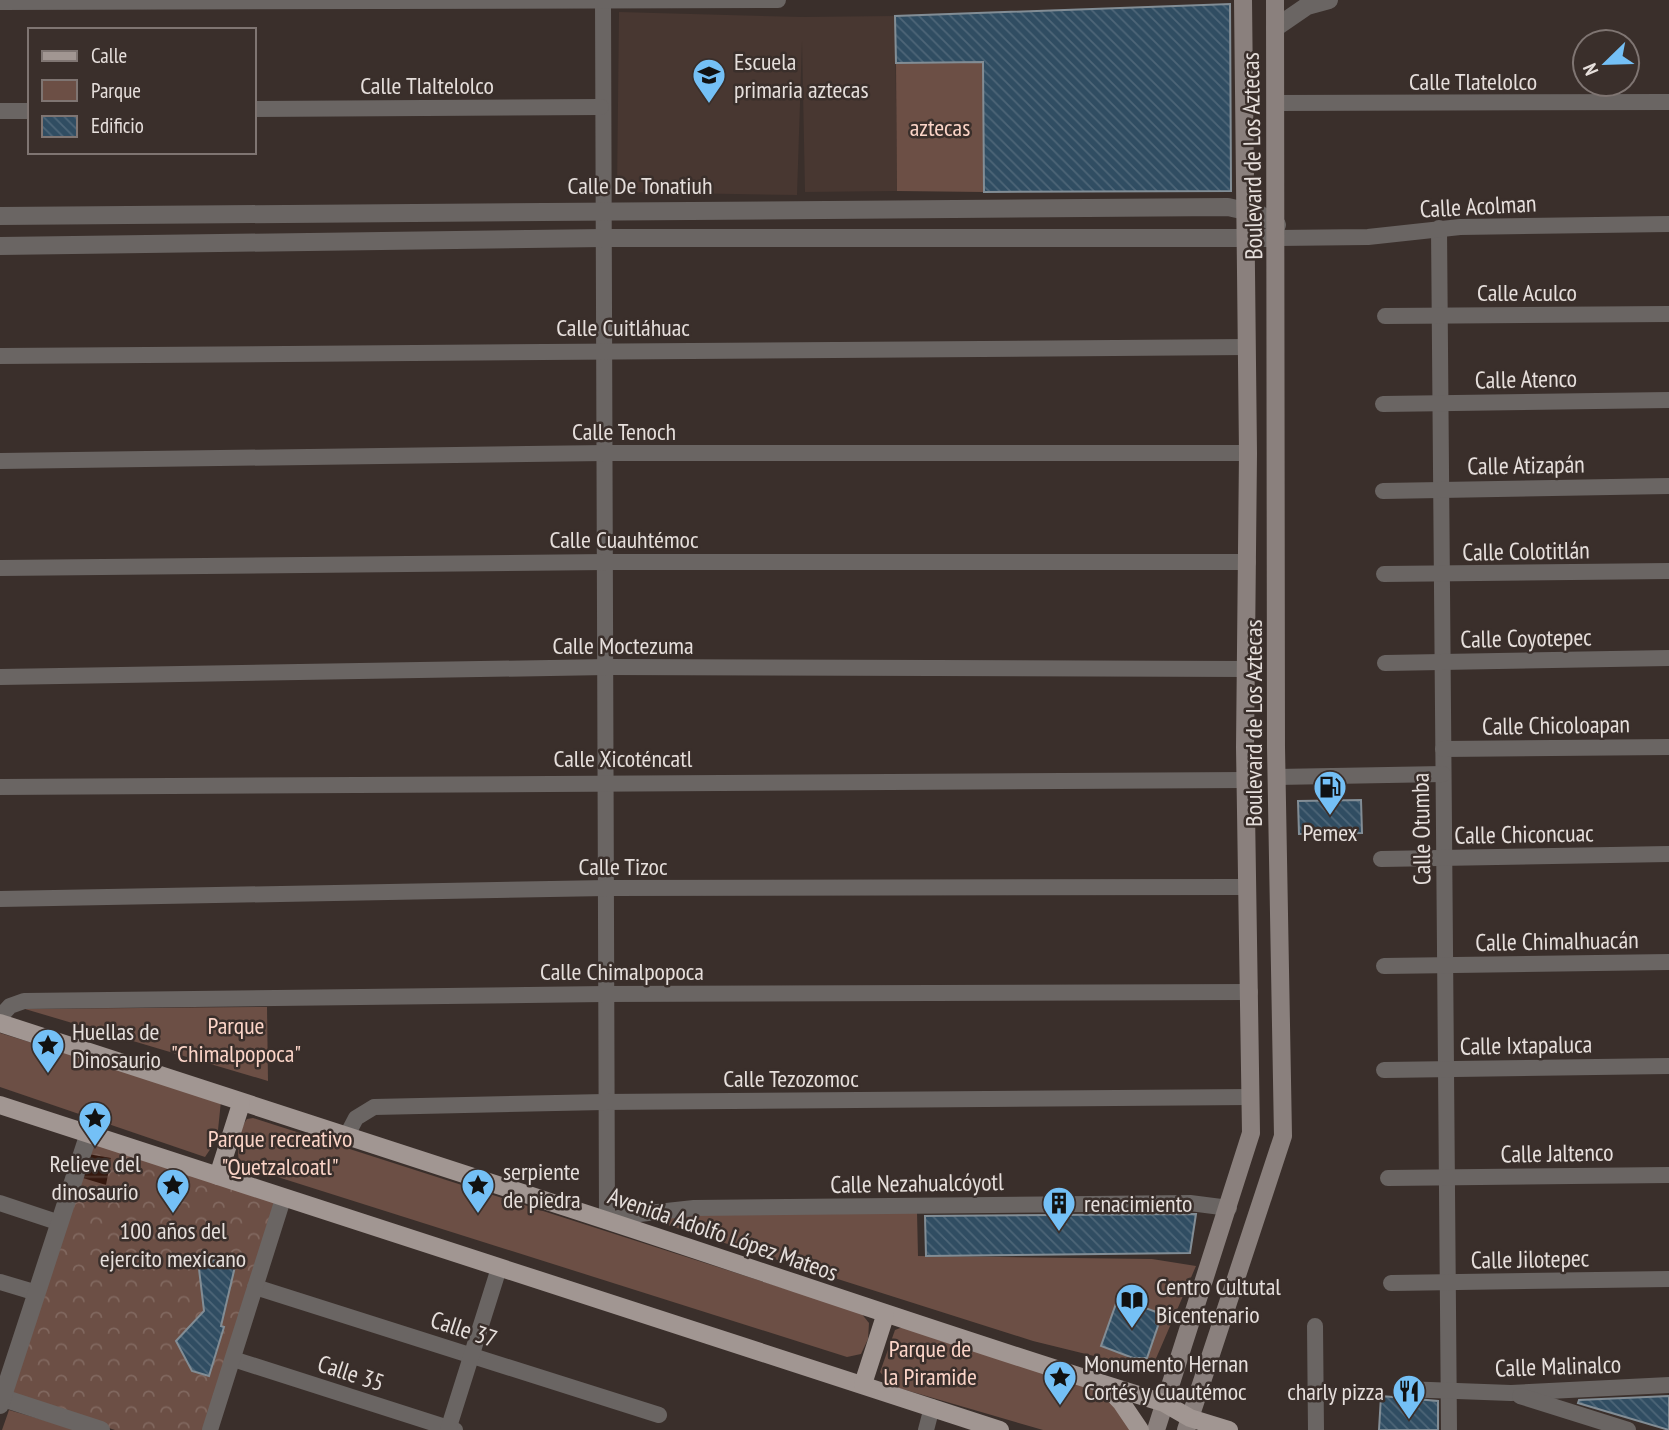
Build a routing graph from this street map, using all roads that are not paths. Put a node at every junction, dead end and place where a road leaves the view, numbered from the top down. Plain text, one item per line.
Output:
1 (778, 0) edge
2 (1244, 0) edge
3 (1275, 0) edge
4 (1329, 0) edge
5 (603, 1) edge
6 (648, 1) edge
7 (0, 2) edge
8 (1275, 28) junction
9 (1669, 102) edge
10 (1276, 103) junction
11 (601, 107) junction
12 (256, 109) edge
13 (0, 111) edge
14 (28, 111) edge
15 (604, 209) junction
16 (1247, 209) junction
17 (0, 216) edge
18 (1669, 224) edge
19 (1439, 228) junction
20 (1281, 234) junction
21 (604, 238) junction
22 (1246, 240) junction
23 (0, 246) edge
24 (1669, 314) edge
25 (1440, 315) junction
26 (1385, 316) dead end
27 (1247, 347) junction
28 (605, 350) junction
29 (0, 356) edge
30 (1669, 400) edge
31 (1383, 404) dead end
32 (1441, 404) junction
33 (605, 453) junction
34 (1248, 453) junction
35 (0, 461) edge
36 (1669, 486) edge
37 (1441, 490) junction
38 (1383, 491) dead end
39 (607, 562) junction
40 (1248, 562) junction
41 (0, 568) edge
42 (1669, 572) edge
43 (1384, 574) dead end
44 (1441, 575) junction
45 (1669, 658) edge
46 (1442, 662) junction
47 (1385, 663) dead end
48 (607, 667) junction
49 (1247, 669) junction
50 (0, 677) edge
51 (1245, 747) junction
52 (1276, 747) junction
53 (1669, 747) edge
54 (1443, 749) junction
55 (1443, 774) junction
56 (1277, 777) junction
57 (1246, 780) junction
58 (606, 781) junction
59 (0, 787) edge
60 (1669, 854) edge
61 (1444, 858) junction
62 (1381, 859) dead end
63 (1247, 887) junction
64 (607, 888) junction
65 (0, 899) edge
66 (1669, 962) edge
67 (1445, 966) junction
68 (1384, 967) dead end
69 (1250, 992) junction
70 (604, 994) junction
71 (0, 1017) edge
72 (0, 1023) edge
73 (1669, 1066) edge
74 (1445, 1069) junction
75 (1384, 1070) dead end
76 (1251, 1097) junction
77 (604, 1102) junction
78 (241, 1104) junction
79 (0, 1105) edge
80 (89, 1133) junction
81 (346, 1137) junction
82 (1669, 1175) edge
83 (218, 1176) junction
84 (1446, 1177) junction
85 (1388, 1178) dead end
86 (283, 1199) junction
87 (0, 1203) edge
88 (1229, 1208) junction
89 (607, 1221) junction
90 (60, 1223) junction
91 (499, 1268) junction
92 (1669, 1279) edge
93 (0, 1282) edge
94 (1391, 1283) dead end
95 (1448, 1283) junction
96 (255, 1287) junction
97 (37, 1293) junction
98 (885, 1316) junction
99 (1315, 1326) dead end
100 (472, 1355) junction
101 (233, 1359) junction
102 (863, 1384) junction
103 (1104, 1385) junction
104 (1669, 1385) edge
105 (1403, 1389) dead end
106 (1448, 1390) junction
107 (1511, 1393) junction
108 (1, 1400) edge
109 (1164, 1403) junction
110 (932, 1407) junction
111 (659, 1415) dead end
112 (1187, 1426) edge
113 (451, 1429) edge
114 (101, 1430) edge
115 (211, 1430) edge
116 (926, 1430) edge
117 (1000, 1430) edge
118 (1140, 1430) edge
119 (1156, 1430) edge
120 (1228, 1430) edge
121 (1315, 1430) edge
122 (1449, 1430) edge
123 (1628, 1430) edge

1 - 6 street
2 - 16 main road, Boulevard de Los Aztecas
3 - 8 main road, Boulevard de Los Aztecas
4 - 8 street
5 - 6 street
5 - 7 street
5 - 11 street
8 - 10 main road, Boulevard de Los Aztecas
9 - 10 street, Calle Tlatelolco
10 - 20 main road, Boulevard de Los Aztecas
11 - 12 street, Calle Tlaltelolco
11 - 15 street
13 - 14 street
15 - 16 street, Calle De Tonatiuh
15 - 17 street, Calle De Tonatiuh
15 - 21 street
16 - 20 street, Calle De Tonatiuh
16 - 22 main road, Boulevard de Los Aztecas
18 - 19 street, Calle Acolman
19 - 20 street, Calle Acolman
19 - 25 street, Calle Otumba
20 - 22 street
20 - 52 main road, Boulevard de Los Aztecas
21 - 22 street
21 - 23 street
21 - 28 street
22 - 27 main road, Boulevard de Los Aztecas
24 - 25 street, Calle Aculco
25 - 26 street, Calle Aculco
25 - 32 street, Calle Otumba
27 - 28 street, Calle Cuitláhuac
27 - 34 main road, Boulevard de Los Aztecas
28 - 29 street, Calle Cuitláhuac
28 - 33 street
30 - 32 street, Calle Atenco
31 - 32 street, Calle Atenco
32 - 37 street, Calle Otumba
33 - 34 street, Calle Tenoch
33 - 35 street, Calle Tenoch
33 - 39 street
34 - 40 main road, Boulevard de Los Aztecas
36 - 37 street, Calle Atizapán
37 - 38 street, Calle Atizapán
37 - 44 street, Calle Otumba
39 - 40 street, Calle Cuauhtémoc
39 - 41 street, Calle Cuauhtémoc
39 - 48 street
40 - 49 main road, Boulevard de Los Aztecas
42 - 44 street, Calle Colotitlán
43 - 44 street, Calle Colotitlán
44 - 46 street, Calle Otumba
45 - 46 street, Calle Coyotepec
46 - 47 street, Calle Coyotepec
46 - 54 street, Calle Otumba
48 - 49 street, Calle Moctezuma
48 - 50 street, Calle Moctezuma
48 - 58 street
49 - 51 main road, Boulevard de Los Aztecas
51 - 52 main road
51 - 57 main road, Boulevard de Los Aztecas
52 - 56 main road, Boulevard de Los Aztecas
53 - 54 street, Calle Chicoloapan
54 - 55 street, Calle Otumba
55 - 56 street
55 - 61 street, Calle Otumba
56 - 112 main road, Boulevard de Los Aztecas
57 - 58 street, Calle Xicoténcatl
57 - 63 main road, Boulevard de Los Aztecas
58 - 59 street, Calle Xicoténcatl
58 - 64 street
60 - 61 street, Calle Chiconcuac
61 - 62 street, Calle Chiconcuac
61 - 67 street, Calle Otumba
63 - 64 street, Calle Tizoc
63 - 69 main road, Boulevard de Los Aztecas
64 - 65 street, Calle Tizoc
64 - 70 street
66 - 67 street, Calle Chimalhuacán
67 - 68 street, Calle Chimalhuacán
67 - 74 street, Calle Otumba
69 - 70 street, Calle Chimalpopoca
69 - 76 main road, Boulevard de Los Aztecas
70 - 71 street, Calle Chimalpopoca
70 - 77 street
72 - 78 main road, Avenida Adolfo López Mateos
73 - 74 street, Calle Ixtapaluca
74 - 75 street, Calle Ixtapaluca
74 - 84 street, Calle Otumba
76 - 77 street, Calle Tezozomoc
76 - 88 main road, Boulevard de Los Aztecas
77 - 81 street, Calle Tezozomoc
77 - 89 street
78 - 81 main road, Avenida Adolfo López Mateos
78 - 83 main road
79 - 80 main road
80 - 83 main road
80 - 90 street
81 - 89 main road, Avenida Adolfo López Mateos
82 - 84 street, Calle Jaltenco
83 - 86 main road
84 - 85 street, Calle Jaltenco
84 - 95 street, Calle Otumba
86 - 91 main road
86 - 96 street
87 - 90 street
88 - 89 street, Calle Nezahualcóyotl
88 - 109 main road, Boulevard de Los Aztecas
89 - 98 main road, Avenida Adolfo López Mateos
90 - 97 street
91 - 100 street
91 - 102 main road
92 - 95 street, Calle Jilotepec
93 - 97 street
94 - 95 street, Calle Jilotepec
95 - 106 street, Calle Otumba
96 - 100 street, Calle 37
96 - 101 street
97 - 108 street
98 - 102 main road
98 - 103 main road, Avenida Adolfo López Mateos
99 - 121 street
100 - 111 street, Calle 37
100 - 113 street
101 - 113 street, Calle 35
101 - 115 street
102 - 110 main road
103 - 109 main road, Avenida Adolfo López Mateos
103 - 118 main road
104 - 107 street, Calle Malinalco
105 - 106 street, Calle Malinalco
106 - 107 street, Calle Malinalco
106 - 122 street, Calle Otumba
107 - 123 street
108 - 114 street
109 - 112 main road, Avenida Adolfo López Mateos
109 - 119 main road, Boulevard de Los Aztecas
110 - 116 street
110 - 117 main road
112 - 120 main road, Avenida Adolfo López Mateos

